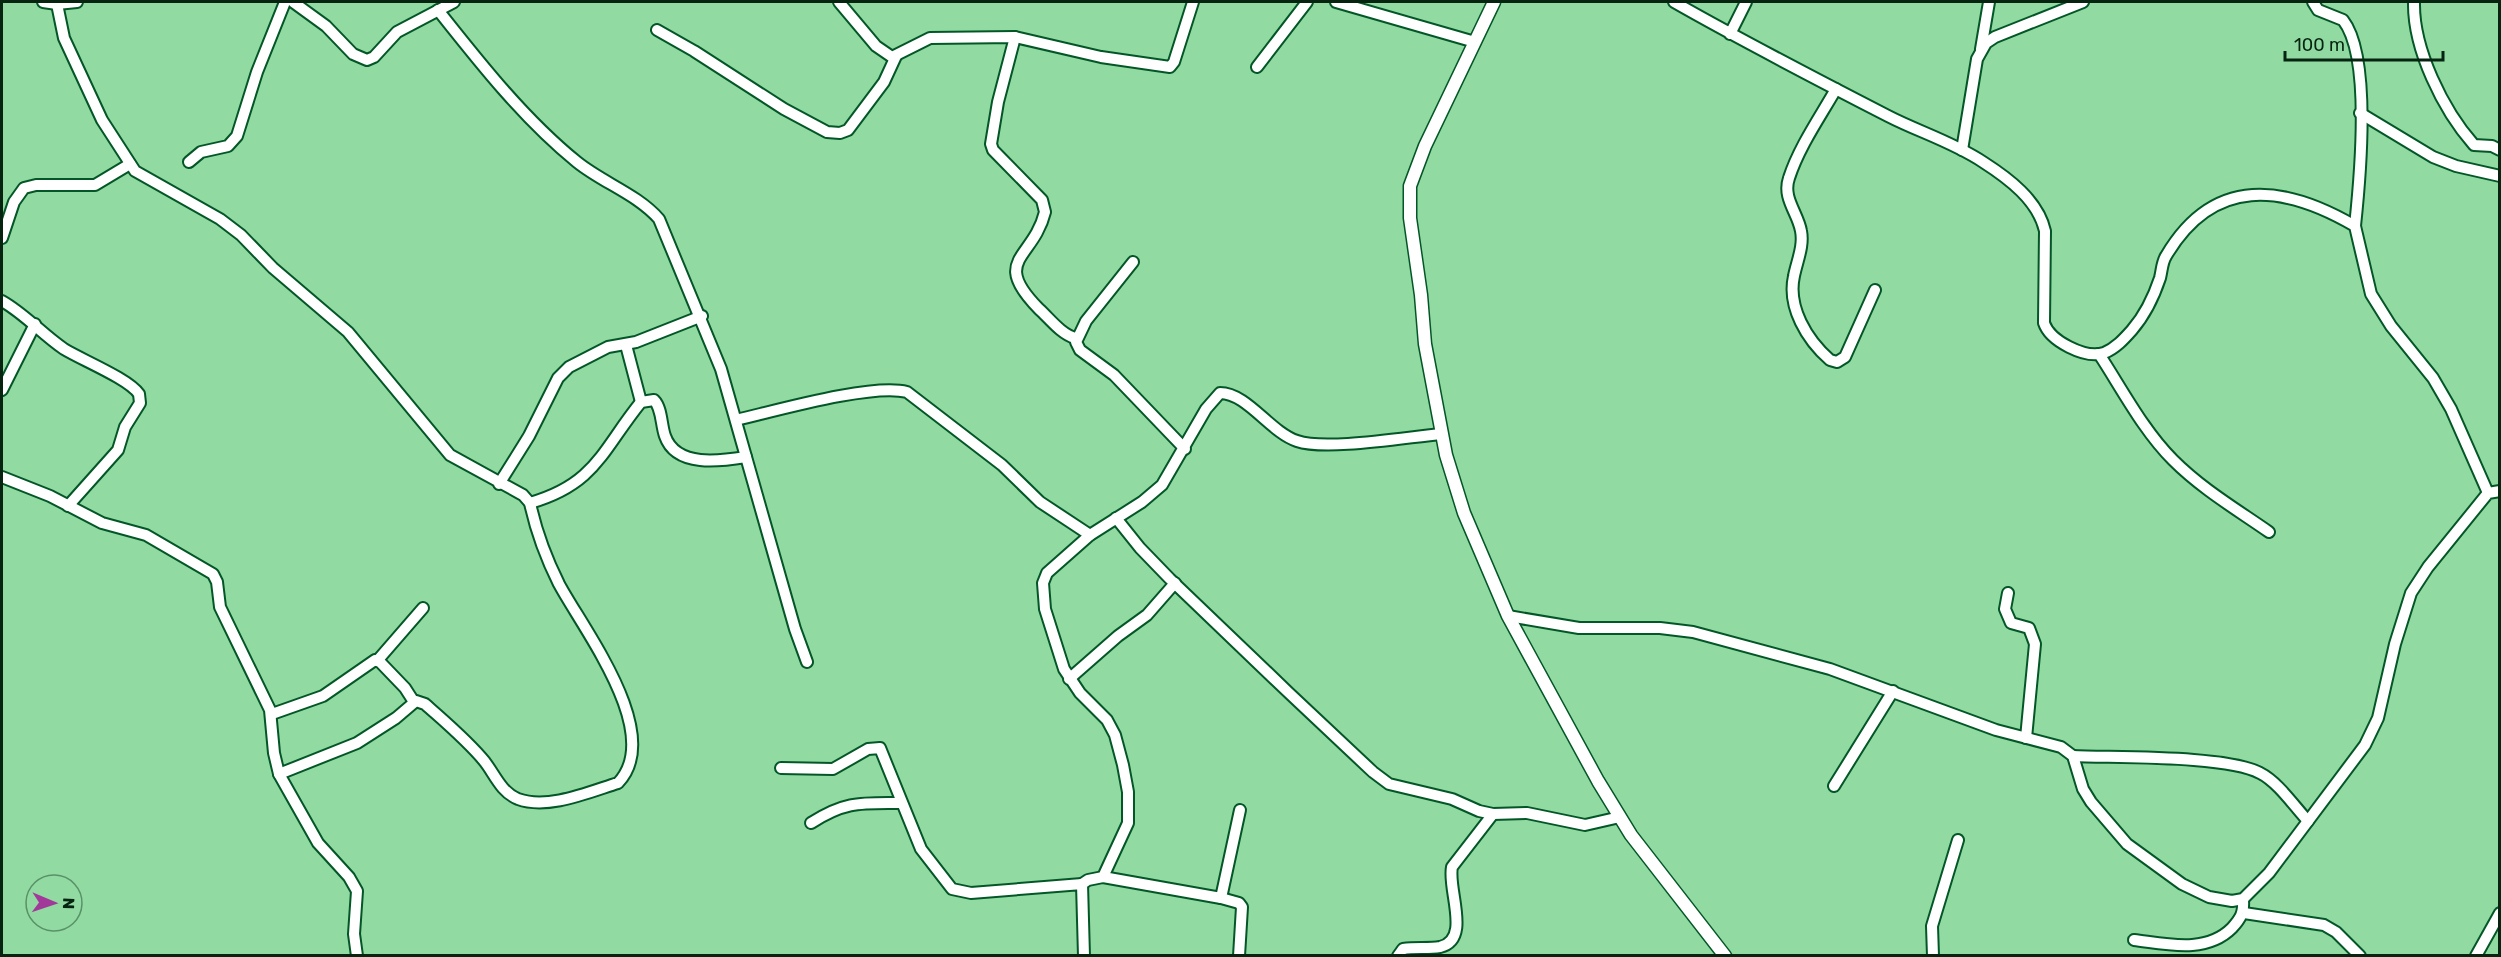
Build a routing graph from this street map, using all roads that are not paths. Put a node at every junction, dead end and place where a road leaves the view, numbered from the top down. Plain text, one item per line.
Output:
1 (43, 2) edge
2 (77, 2) edge
3 (285, 2) edge
4 (293, 2) edge
5 (454, 2) edge
6 (839, 2) edge
7 (1193, 2) edge
8 (1307, 2) edge
9 (1336, 2) edge
10 (1494, 2) edge
11 (1674, 2) edge
12 (1746, 2) edge
13 (1989, 2) edge
14 (2083, 2) edge
15 (2313, 2) edge
16 (2414, 2) edge
17 (57, 4) junction
18 (438, 10) junction
19 (657, 30) dead end
20 (1730, 34) junction
21 (1015, 37) junction
22 (1475, 42) junction
23 (1981, 49) junction
24 (896, 56) junction
25 (1257, 67) dead end
26 (1836, 89) junction
27 (2360, 114) junction
28 (1962, 150) junction
29 (2499, 150) edge
30 (189, 162) dead end
31 (130, 164) junction
32 (2499, 176) edge
33 (2355, 226) junction
34 (2, 238) edge
35 (1133, 262) dead end
36 (1875, 290) dead end
37 (2, 301) edge
38 (702, 316) junction
39 (35, 324) junction
40 (1076, 338) junction
41 (626, 345) junction
42 (2098, 354) junction
43 (2, 390) edge
44 (641, 402) junction
45 (736, 420) junction
46 (1441, 434) junction
47 (1185, 449) junction
48 (746, 457) junction
49 (2, 477) edge
50 (499, 484) junction
51 (2494, 492) edge
52 (530, 502) junction
53 (68, 506) junction
54 (1116, 518) junction
55 (2269, 532) dead end
56 (1090, 535) junction
57 (1175, 583) junction
58 (2008, 593) dead end
59 (423, 608) dead end
60 (1508, 616) junction
61 (377, 661) junction
62 (807, 662) dead end
63 (1069, 679) junction
64 (1893, 692) junction
65 (414, 702) junction
66 (272, 714) junction
67 (2026, 738) junction
68 (2073, 756) junction
69 (781, 768) dead end
70 (279, 774) junction
71 (1834, 786) dead end
72 (900, 803) junction
73 (1240, 810) dead end
74 (1494, 814) junction
75 (1620, 817) junction
76 (2308, 821) junction
77 (811, 823) dead end
78 (1958, 840) dead end
79 (1103, 877) junction
80 (1082, 884) junction
81 (1221, 898) junction
82 (2243, 899) junction
83 (2244, 913) junction
84 (2499, 913) edge
85 (2134, 940) dead end
86 (357, 956) edge
87 (1084, 956) edge
88 (1239, 956) edge
89 (1398, 956) edge
90 (1725, 956) edge
91 (1933, 956) edge
92 (2360, 956) edge
93 (2476, 956) edge

1 - 17 street
2 - 17 street
3 - 30 street
4 - 18 street
5 - 18 street
6 - 24 street
7 - 21 street
8 - 25 street
9 - 22 street
10 - 22 street
11 - 20 street
12 - 20 street
13 - 23 street
14 - 23 street
15 - 27 street
16 - 29 street
17 - 31 street
18 - 38 street
19 - 24 street
20 - 26 street
21 - 24 street
21 - 40 street
22 - 46 street
23 - 28 street
26 - 28 street
26 - 36 street
27 - 32 street
27 - 33 street
28 - 42 street
31 - 34 street
31 - 50 street
33 - 42 street
33 - 51 street
35 - 40 street
37 - 39 street
38 - 41 street
38 - 45 street
39 - 43 street
39 - 53 street
40 - 47 street
41 - 44 street
41 - 50 street
42 - 55 street
44 - 48 street
44 - 52 street
45 - 48 street
45 - 56 street
46 - 47 street
46 - 60 street
47 - 54 street
48 - 62 street
49 - 53 street
50 - 52 street
51 - 76 street
52 - 65 street
53 - 66 street
54 - 56 street
54 - 57 street
56 - 63 street
57 - 63 street
57 - 74 street
58 - 67 street
59 - 61 street
60 - 64 street
60 - 75 street
61 - 65 street
61 - 66 street
63 - 79 street
64 - 67 street
64 - 71 street
65 - 70 street
66 - 70 street
67 - 68 street
68 - 76 street
68 - 82 street
69 - 72 street
70 - 86 street
72 - 77 street
72 - 80 street
73 - 81 street
74 - 75 street
74 - 89 street
75 - 90 street
76 - 82 street
78 - 91 street
79 - 80 street
79 - 81 street
80 - 87 street
81 - 88 street
82 - 83 street
83 - 85 street
83 - 92 street
84 - 93 street

